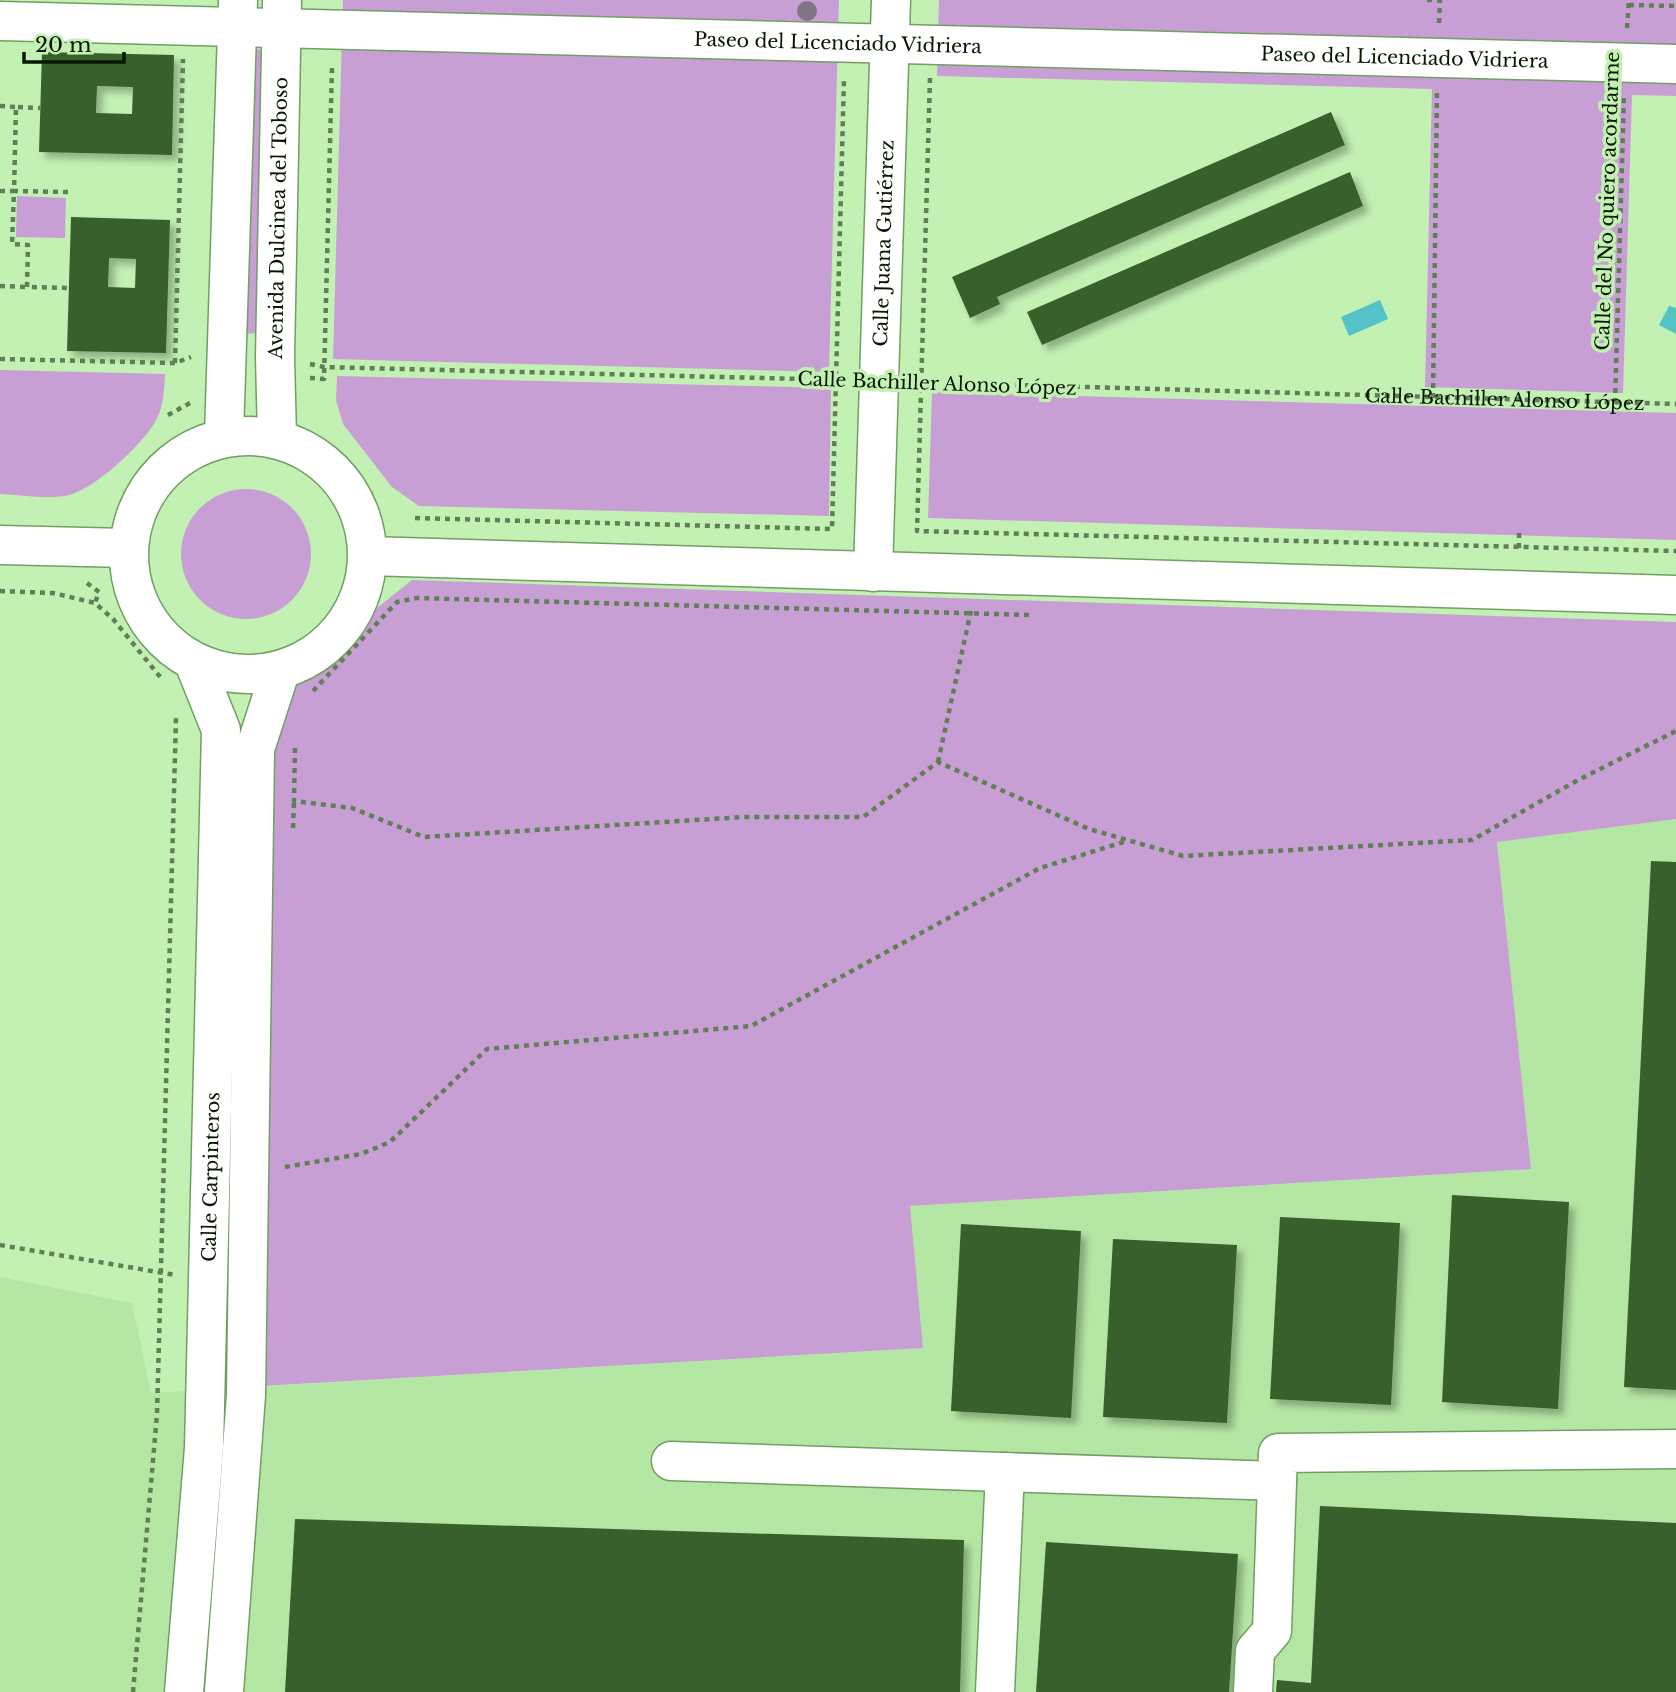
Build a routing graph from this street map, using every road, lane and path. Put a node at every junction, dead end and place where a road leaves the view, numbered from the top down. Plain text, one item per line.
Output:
1 (891, 0) edge
2 (1427, 0) edge
3 (1440, 0) edge
4 (1629, 2) edge
5 (1676, 6) edge
6 (237, 14) edge
7 (282, 15) edge
8 (0, 21) edge
9 (334, 30) junction
10 (846, 42) junction
11 (890, 44) junction
12 (931, 45) junction
13 (183, 52) dead end
14 (1438, 58) junction
15 (1625, 62) junction
16 (1676, 64) edge
17 (0, 106) edge
18 (16, 107) junction
19 (40, 108) dead end
20 (0, 191) edge
21 (14, 191) junction
22 (68, 192) dead end
23 (0, 286) edge
24 (27, 287) junction
25 (69, 288) dead end
26 (213, 355) junction
27 (275, 357) junction
28 (0, 359) edge
29 (175, 363) junction
30 (324, 367) junction
31 (324, 379) dead end
32 (836, 379) junction
33 (878, 380) junction
34 (921, 382) junction
35 (1433, 398) junction
36 (1615, 403) junction
37 (1676, 404) edge
38 (224, 436) junction
39 (277, 437) junction
40 (415, 518) dead end
41 (0, 545) edge
42 (127, 548) junction
43 (1676, 551) edge
44 (368, 556) junction
45 (873, 572) junction
46 (0, 591) edge
47 (1676, 594) edge
48 (417, 598) dead end
49 (971, 613) dead end
50 (280, 672) junction
51 (181, 676) junction
52 (308, 699) dead end
53 (176, 715) dead end
54 (1676, 731) edge
55 (295, 747) dead end
56 (938, 762) junction
57 (1128, 841) junction
58 (285, 1167) dead end
59 (0, 1245) edge
60 (161, 1275) junction
61 (207, 1276) junction
62 (1676, 1448) edge
63 (671, 1461) dead end
64 (1005, 1472) junction
65 (1277, 1481) junction
66 (133, 1692) edge
67 (184, 1692) edge
68 (224, 1692) edge
69 (995, 1692) edge
70 (1253, 1692) edge

1 - 11 street, Calle Juana Gutiérrez
2 - 3 path
3 - 14 path
4 - 5 path
4 - 15 path, Calle del No quiero acordarme
6 - 7 street, Paseo del Licenciado Vidriera
6 - 8 street, Paseo del Licenciado Vidriera
6 - 26 street
7 - 9 street, Paseo del Licenciado Vidriera
7 - 27 street, Avenida Dulcinea del Toboso
9 - 10 street, Paseo del Licenciado Vidriera
9 - 30 path
10 - 11 street, Paseo del Licenciado Vidriera
10 - 32 path
11 - 12 street, Paseo del Licenciado Vidriera
11 - 33 street, Calle Juana Gutiérrez
12 - 14 street, Paseo del Licenciado Vidriera
12 - 34 path
13 - 29 path
14 - 15 street, Paseo del Licenciado Vidriera
14 - 35 path
15 - 16 street, Paseo del Licenciado Vidriera
15 - 36 path, Calle del No quiero acordarme
17 - 18 path
18 - 19 path
18 - 21 path
20 - 21 path
21 - 22 path
21 - 24 path
23 - 24 path
24 - 25 path
26 - 29 path
26 - 38 street
27 - 30 path, Calle Bachiller Alonso López
27 - 39 street, Avenida Dulcinea del Toboso
28 - 29 path
30 - 31 path
30 - 32 path, Calle Bachiller Alonso López
32 - 33 path, Calle Bachiller Alonso López
32 - 40 path
33 - 34 path, Calle Bachiller Alonso López
33 - 45 street, Calle Juana Gutiérrez
34 - 35 path, Calle Bachiller Alonso López
34 - 43 path
35 - 36 path, Calle Bachiller Alonso López
36 - 37 path, Calle Bachiller Alonso López
38 - 39 street
38 - 42 street
39 - 44 street
41 - 42 street
42 - 51 street
44 - 45 street
44 - 50 street
45 - 47 street
46 - 51 path
48 - 52 path
49 - 56 path
50 - 51 street
50 - 68 street, Calle Carpinteros
51 - 61 street, Calle Carpinteros
53 - 60 path
54 - 57 path
55 - 56 path
56 - 57 path
57 - 58 path
59 - 60 path
60 - 61 path
60 - 66 path
61 - 67 street, Calle Carpinteros
62 - 65 street
63 - 64 street
64 - 65 street
64 - 69 street
65 - 70 street

